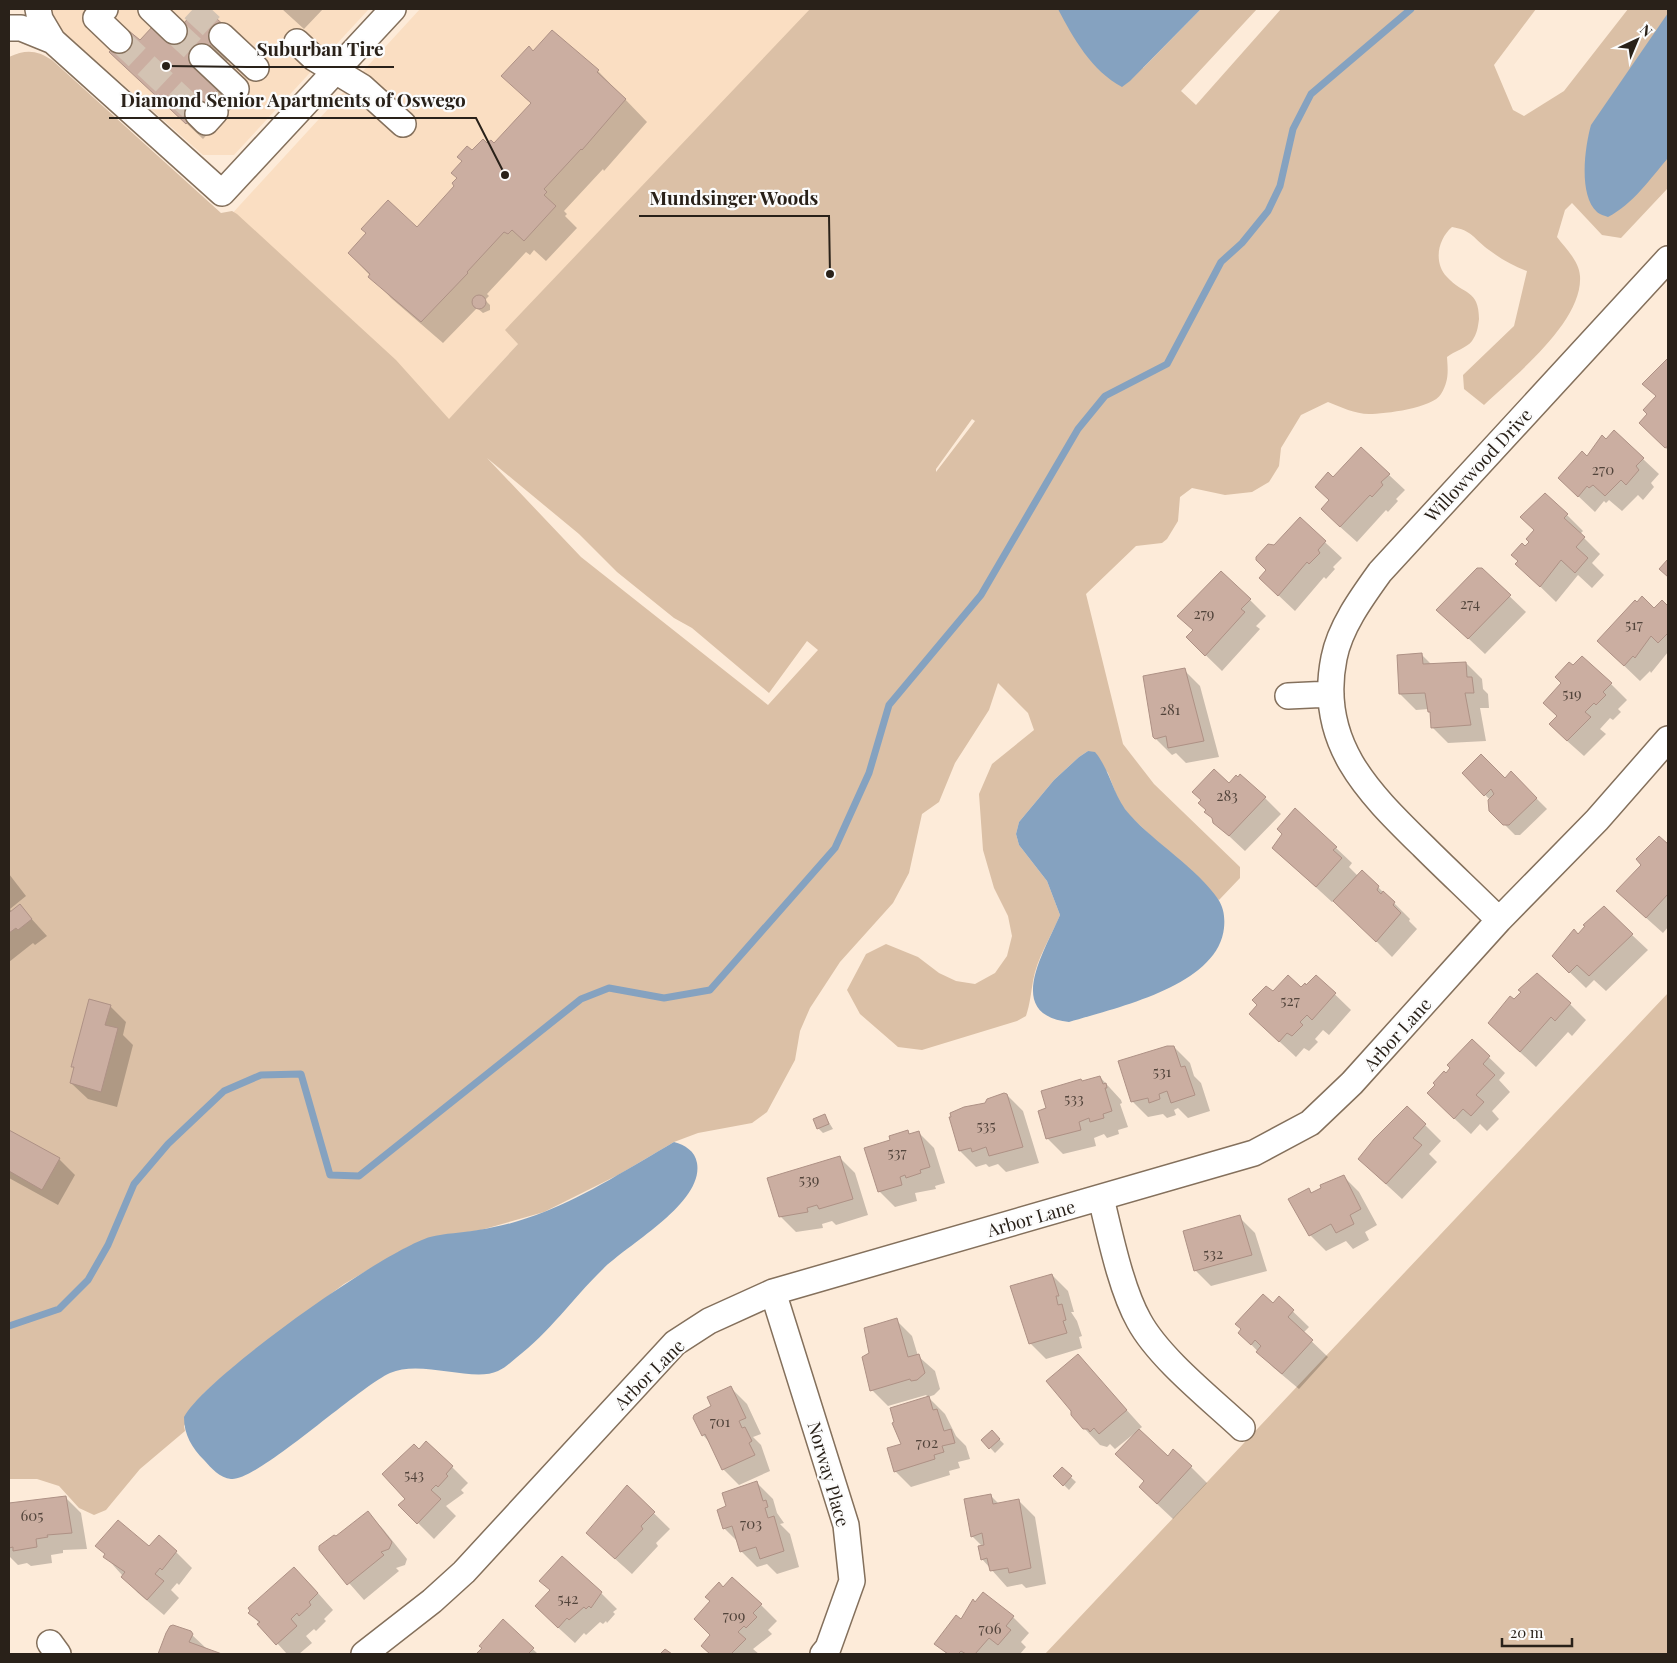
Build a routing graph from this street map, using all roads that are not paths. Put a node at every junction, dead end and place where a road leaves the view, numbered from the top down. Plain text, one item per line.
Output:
1 (38, 9) edge
2 (105, 9) edge
3 (151, 9) edge
4 (393, 9) edge
5 (176, 20) tunnel mouth
6 (9, 28) edge
7 (119, 40) tunnel mouth
8 (53, 42) junction
9 (297, 42) dead end
10 (212, 46) tunnel mouth
11 (336, 70) junction
12 (246, 79) dead end
13 (403, 124) dead end
14 (1668, 259) edge
15 (1331, 694) junction
16 (1288, 696) dead end
17 (1668, 739) edge
18 (1499, 920) junction
19 (1101, 1198) junction
20 (773, 1292) junction
21 (1242, 1428) dead end
22 (364, 1654) edge
23 (822, 1654) edge

1 - 8 street
2 - 7 street
3 - 5 street
4 - 11 street
6 - 8 street
8 - 11 street
9 - 11 street
10 - 12 street
11 - 13 street
14 - 15 street, Willowwood Drive
15 - 16 street
15 - 18 street, Willowwood Drive
17 - 18 street, Arbor Lane
18 - 19 street, Arbor Lane
19 - 20 street, Arbor Lane
19 - 21 street
20 - 22 street, Arbor Lane
20 - 23 street, Norway Place

